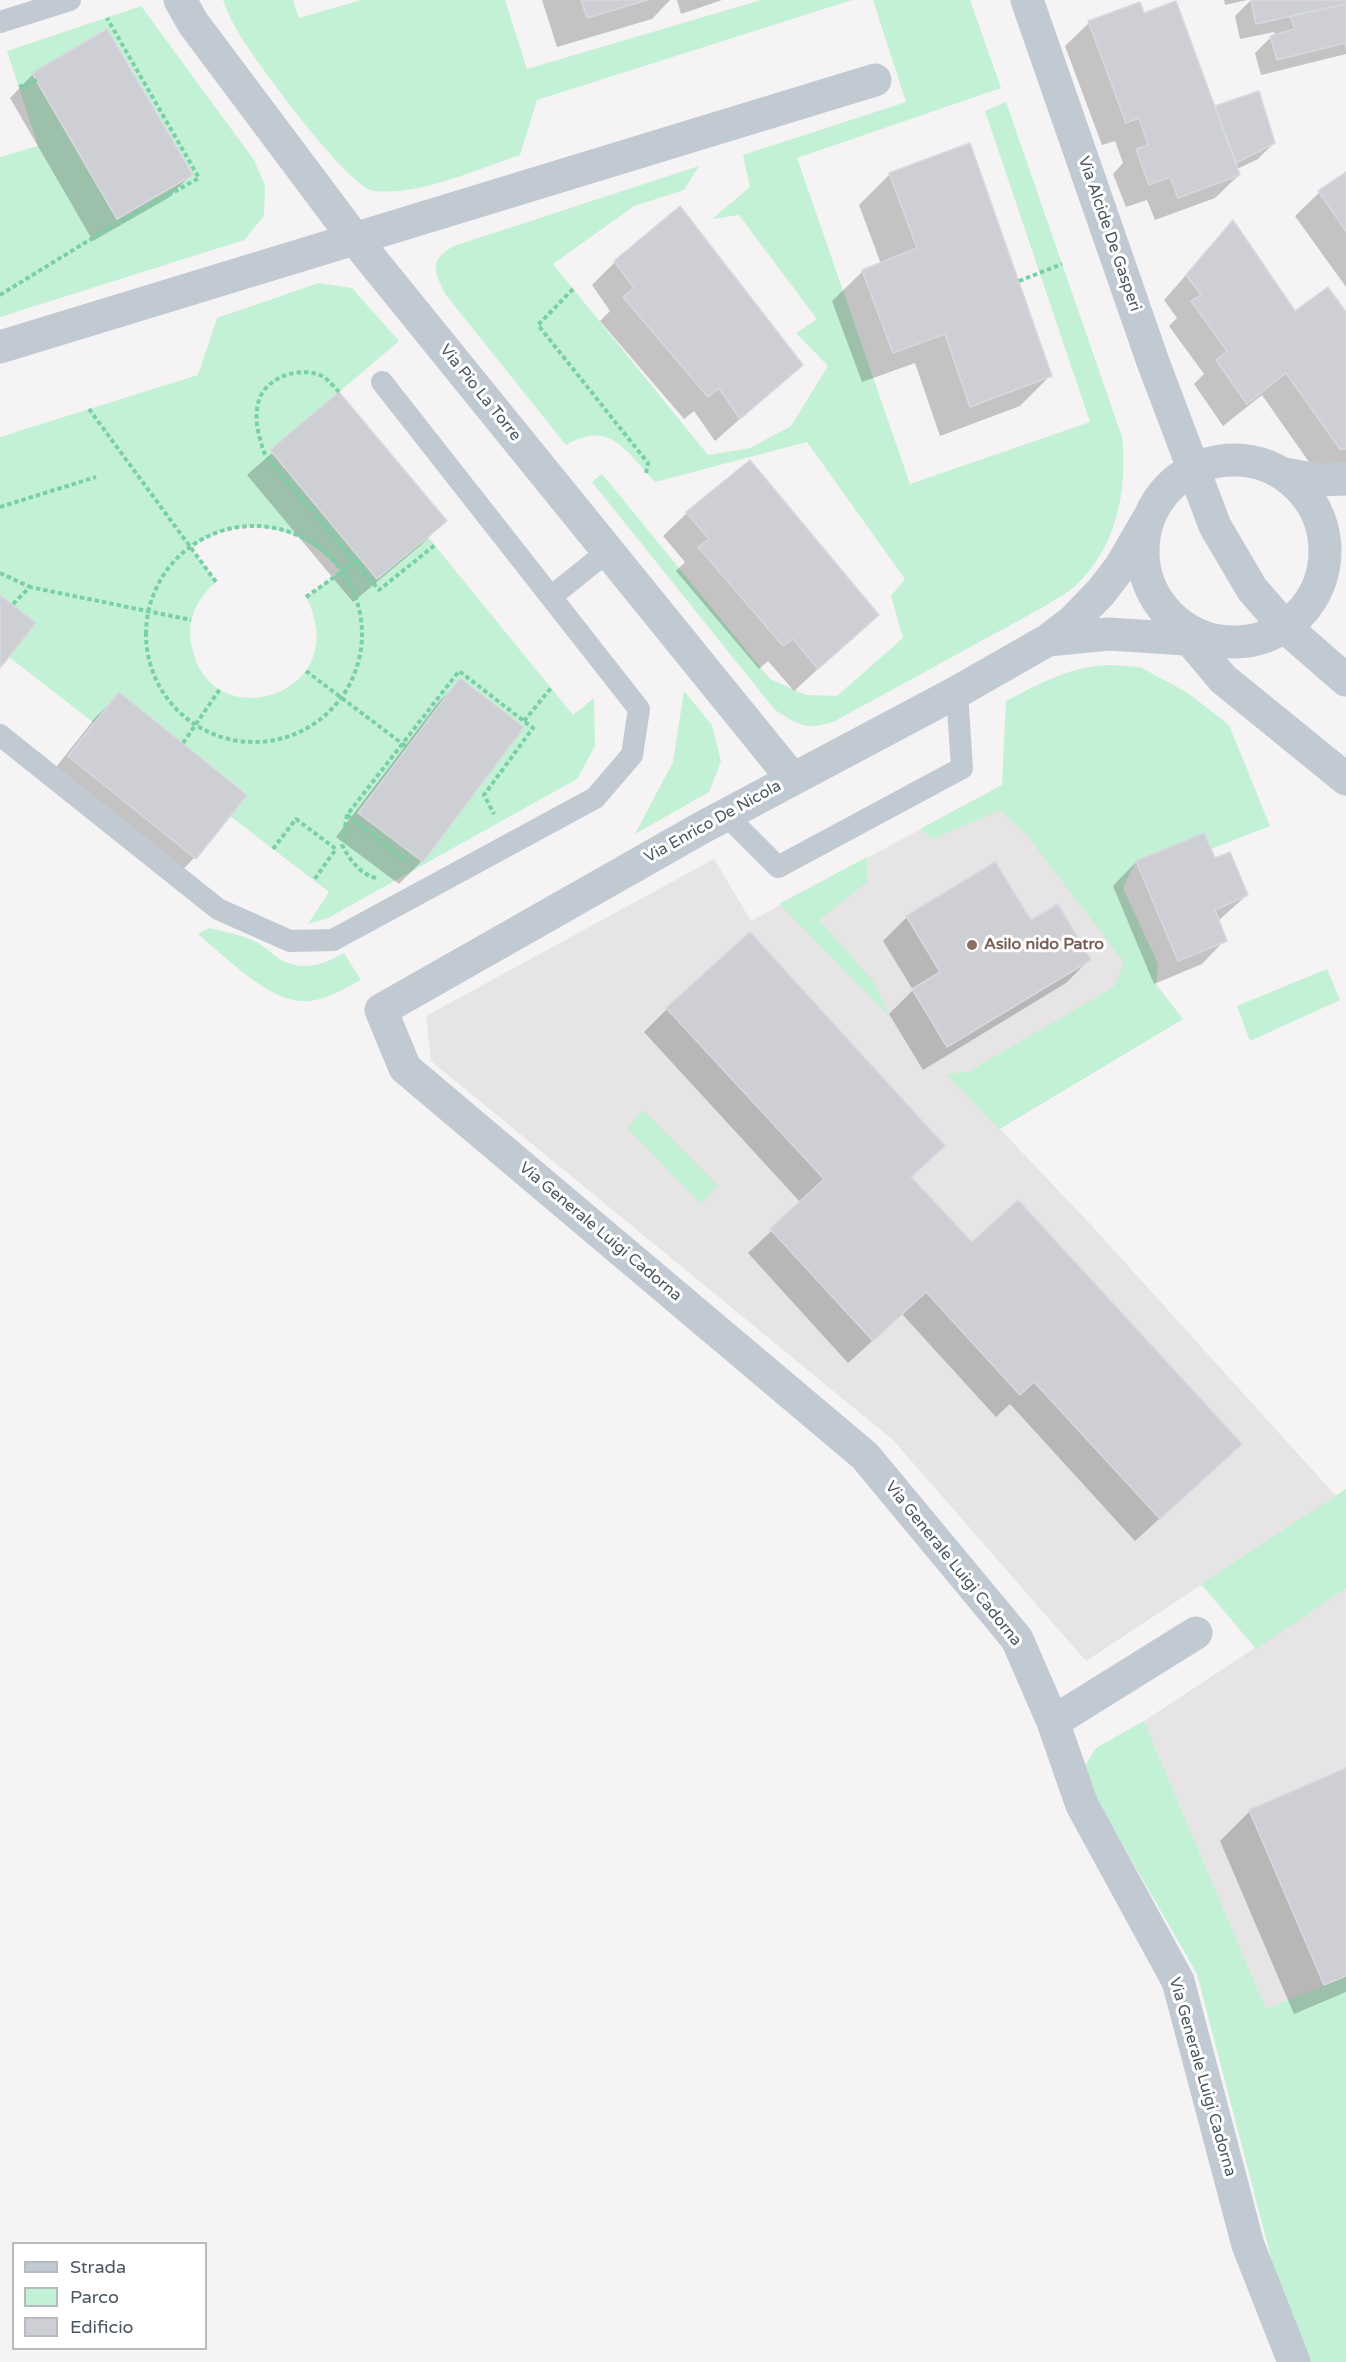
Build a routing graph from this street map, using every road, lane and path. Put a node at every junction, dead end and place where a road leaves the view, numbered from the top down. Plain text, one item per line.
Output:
1 (70, 0) edge
2 (180, 0) edge
3 (1028, 0) edge
4 (106, 18) dead end
5 (0, 22) edge
6 (37, 80) dead end
7 (875, 80) dead end
8 (20, 87) dead end
9 (354, 238) junction
10 (1062, 264) dead end
11 (1018, 281) dead end
12 (573, 289) dead end
13 (0, 295) edge
14 (0, 347) edge
15 (382, 382) dead end
16 (339, 392) dead end
17 (89, 409) dead end
18 (1193, 468) junction
19 (646, 473) dead end
20 (1284, 474) junction
21 (96, 477) dead end
22 (1346, 480) edge
23 (0, 507) edge
24 (1315, 509) junction
25 (1147, 521) junction
26 (1345, 537) edge
27 (435, 545) dead end
28 (190, 547) junction
29 (608, 551) junction
30 (360, 559) dead end
31 (354, 563) junction
32 (342, 572) junction
33 (0, 573) edge
34 (1322, 574) junction
35 (216, 582) dead end
36 (30, 587) junction
37 (552, 596) junction
38 (306, 597) dead end
39 (13, 604) dead end
40 (148, 611) junction
41 (191, 620) dead end
42 (1285, 627) junction
43 (1191, 634) junction
44 (1048, 640) junction
45 (306, 671) dead end
46 (1346, 680) edge
47 (551, 688) dead end
48 (220, 689) dead end
49 (957, 692) junction
50 (341, 697) junction
51 (524, 721) junction
52 (196, 724) junction
53 (0, 735) edge
54 (183, 743) dead end
55 (403, 744) junction
56 (408, 748) dead end
57 (792, 777) junction
58 (1346, 779) edge
59 (347, 815) junction
60 (726, 815) junction
61 (498, 823) dead end
62 (273, 849) dead end
63 (411, 865) dead end
64 (384, 879) dead end
65 (314, 880) dead end
66 (381, 1010) joint
67 (1196, 1633) dead end
68 (1053, 1722) junction
69 (1294, 2362) edge

1 - 5 lane
2 - 9 street, Via Pio La Torre
3 - 18 street, Via Alcide De Gasperi
4 - 13 path
6 - 8 path
7 - 9 street
9 - 14 street
9 - 29 street, Via Pio La Torre
10 - 11 path
12 - 19 path
15 - 37 lane
16 - 31 path
17 - 28 path
18 - 20 street
18 - 25 street, Via Enrico De Nicola
18 - 42 street, Via Alcide De Gasperi
20 - 22 street
20 - 24 street
21 - 23 path
24 - 26 street
24 - 34 street
25 - 43 street
25 - 44 street, Via Enrico De Nicola
26 - 34 street
27 - 31 path
28 - 32 path
28 - 35 path
28 - 40 path
29 - 37 lane
29 - 57 street, Via Pio La Torre
30 - 31 path
31 - 32 path
32 - 38 path
32 - 50 path
33 - 36 path
34 - 42 street
36 - 39 path
36 - 40 path
37 - 53 lane
40 - 41 path
40 - 52 path
42 - 43 street
42 - 46 street, Via Alcide De Gasperi
43 - 44 street
43 - 58 street
44 - 49 street, Via Enrico De Nicola
45 - 50 path
47 - 51 path
48 - 52 path
49 - 57 street, Via Enrico De Nicola
49 - 60 lane
50 - 52 path
50 - 55 path
51 - 55 path
51 - 61 path
52 - 54 path
55 - 56 path
55 - 59 path
57 - 60 street, Via Enrico De Nicola
59 - 63 path
59 - 64 path
60 - 66 street, Via Enrico De Nicola
62 - 65 path
66 - 68 street, Via Generale Luigi Cadorna
67 - 68 street
68 - 69 street, Via Generale Luigi Cadorna

